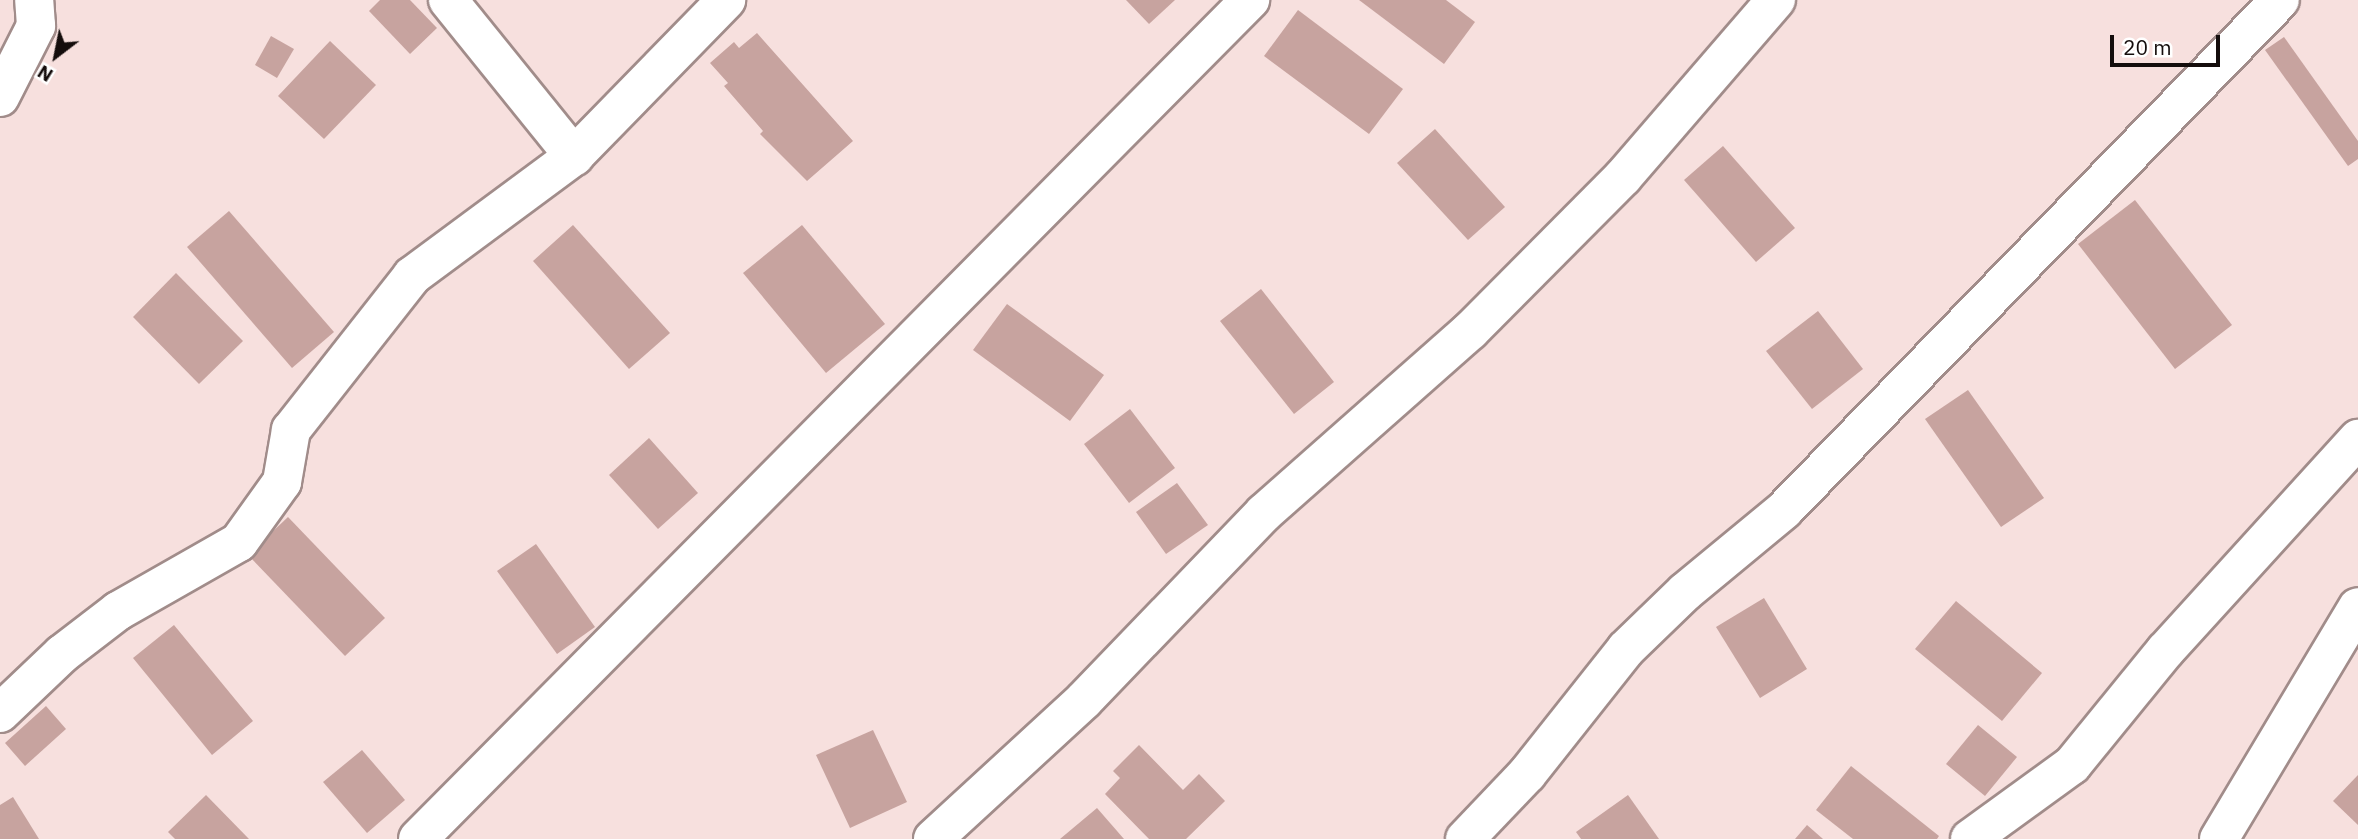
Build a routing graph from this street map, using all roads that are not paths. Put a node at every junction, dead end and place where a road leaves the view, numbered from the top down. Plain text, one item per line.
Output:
1 (34, 0) edge
2 (448, 0) edge
3 (726, 0) edge
4 (1250, 0) edge
5 (1776, 0) edge
6 (2280, 0) edge
7 (0, 97) edge
8 (574, 156) junction
9 (2358, 439) edge
10 (2358, 607) edge
11 (0, 713) edge
12 (418, 839) edge
13 (933, 839) edge
14 (1465, 839) edge
15 (1970, 839) edge
16 (2219, 839) edge

1 - 7 street
2 - 8 street
3 - 8 street
4 - 12 street
5 - 13 street
6 - 14 street
8 - 11 street
9 - 15 street
10 - 16 street

